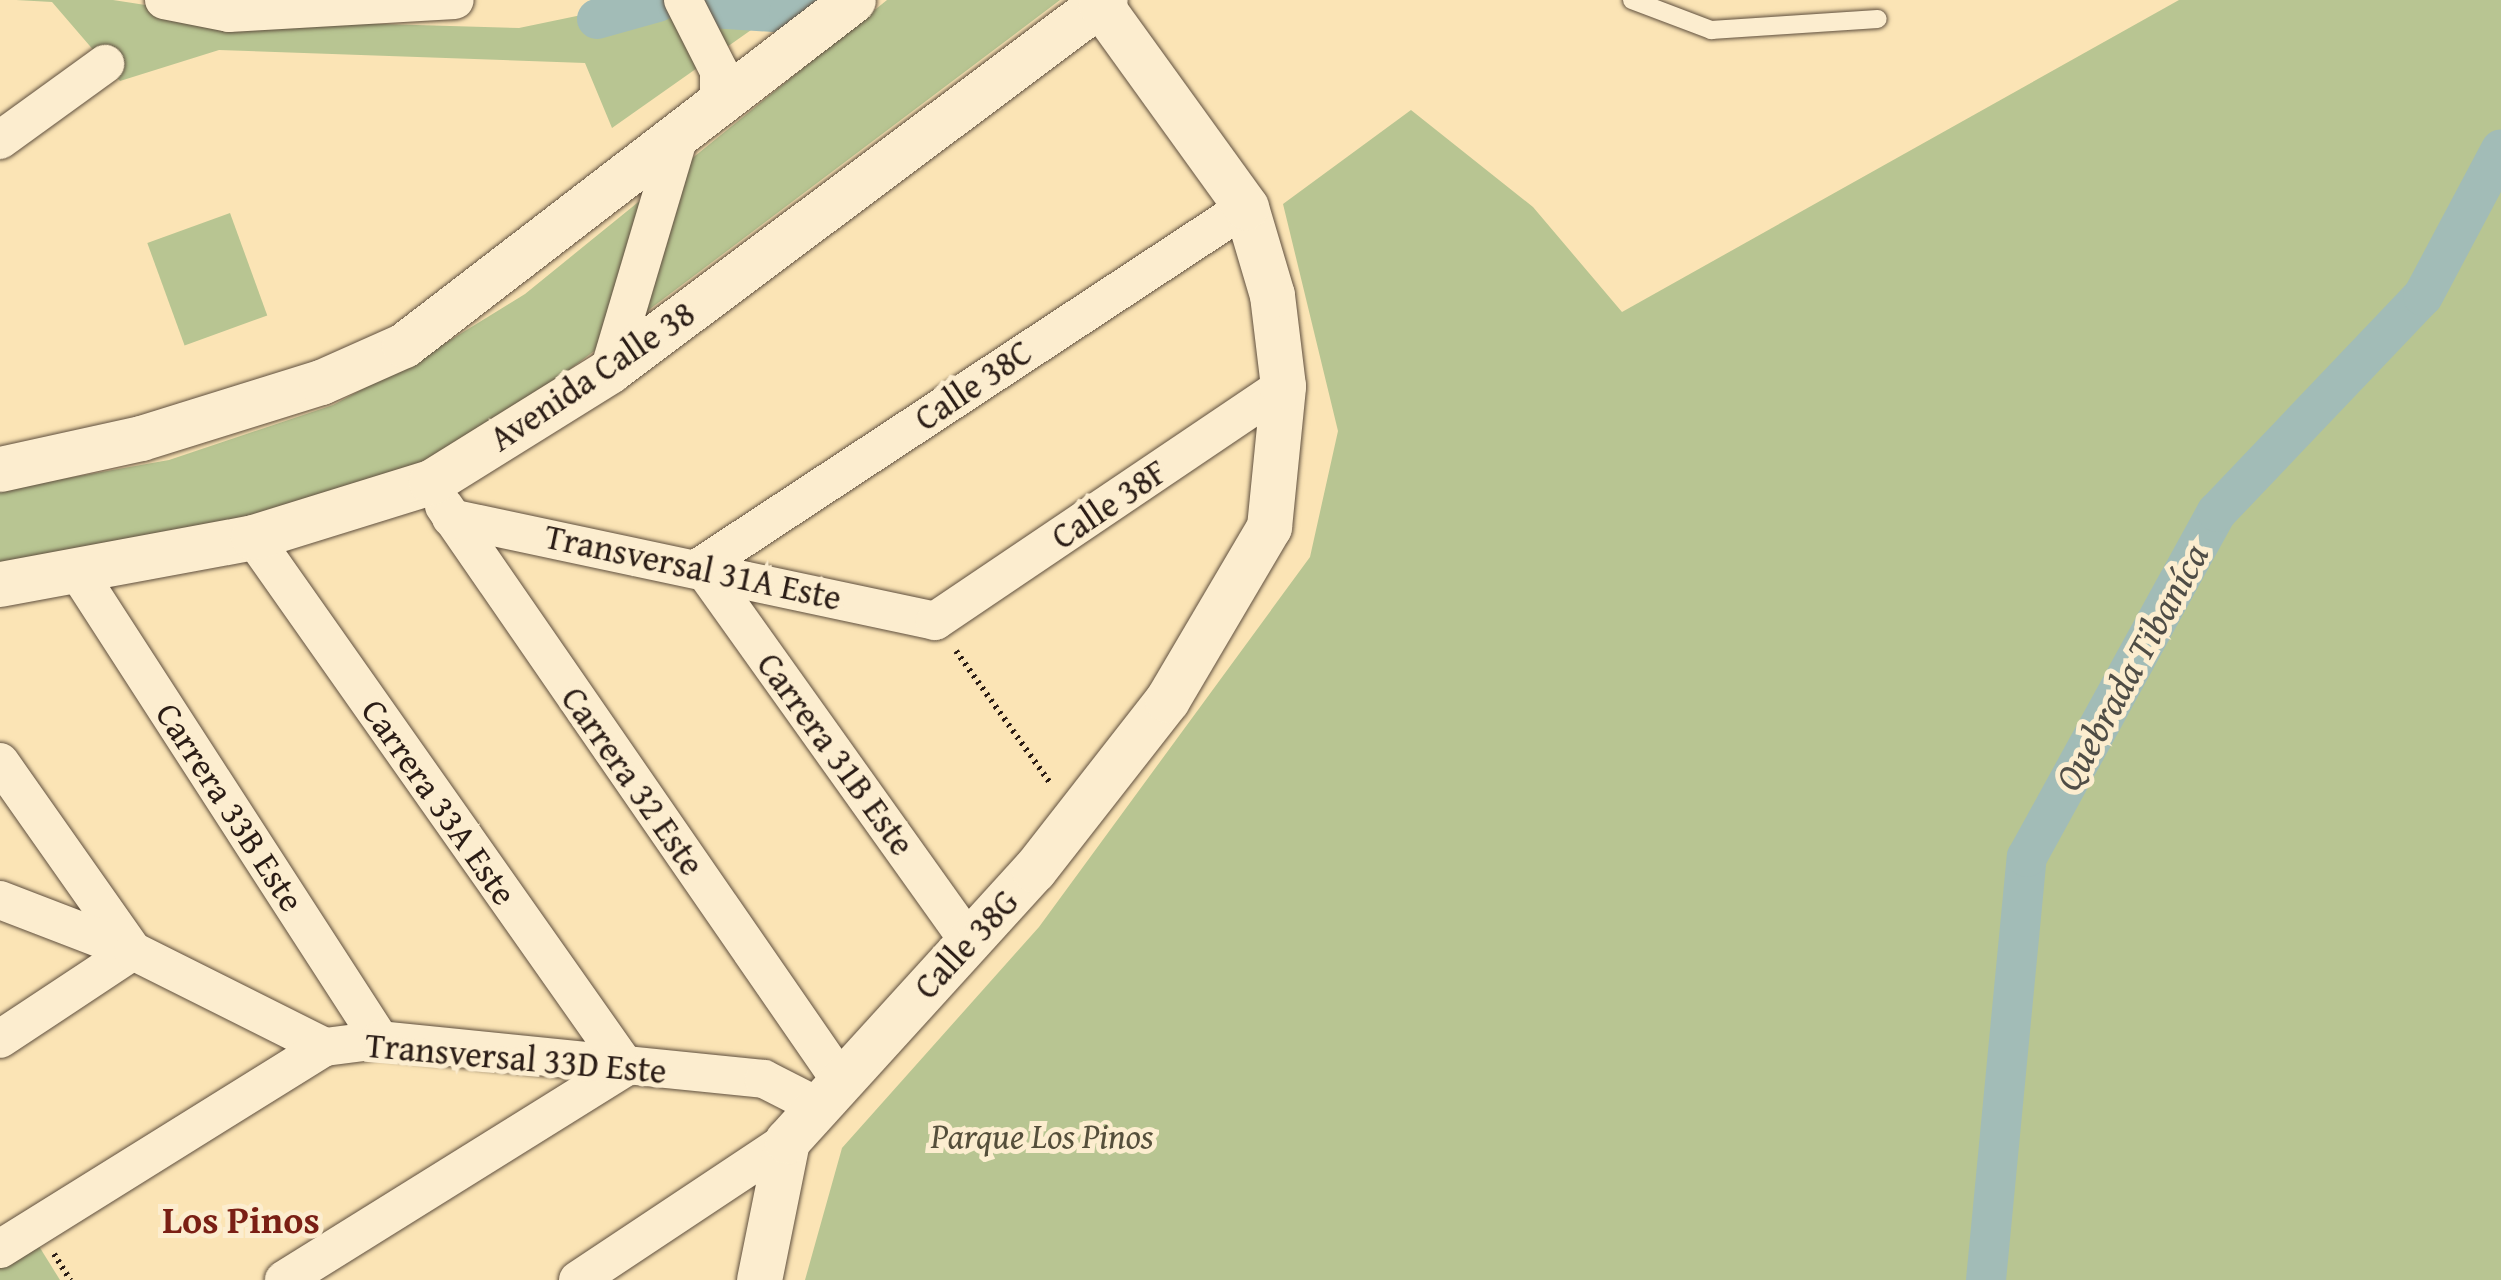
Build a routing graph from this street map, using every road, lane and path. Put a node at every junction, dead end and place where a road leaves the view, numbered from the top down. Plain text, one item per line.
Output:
1 (164, 0) edge
2 (443, 0) edge
3 (455, 0) edge
4 (683, 0) edge
5 (1632, 0) edge
6 (846, 2) edge
7 (1103, 3) edge
8 (225, 6) edge
9 (1878, 19) dead end
10 (105, 64) dead end
11 (718, 105) junction
12 (679, 136) junction
13 (0, 140) edge
14 (1246, 206) junction
15 (609, 371) junction
16 (1284, 386) junction
17 (3, 463) edge
18 (441, 500) junction
19 (253, 537) junction
20 (701, 566) junction
21 (79, 574) junction
22 (0, 584) edge
23 (935, 621) junction
24 (0, 762) edge
25 (1074, 818) junction
26 (0, 900) edge
27 (970, 942) junction
28 (134, 952) junction
29 (0, 1039) edge
30 (380, 1040) junction
31 (325, 1047) junction
32 (626, 1067) junction
33 (827, 1091) junction
34 (787, 1141) junction
35 (0, 1249) edge
36 (284, 1280) edge
37 (578, 1280) edge
38 (759, 1280) edge

1 - 8 street
2 - 3 street
2 - 8 street
4 - 11 street
5 - 9 lane
6 - 11 street
7 - 14 street
7 - 15 street, Avenida Calle 38
10 - 13 street
11 - 12 street
12 - 15 street
12 - 17 street
14 - 16 street
14 - 20 street, Calle 38C
15 - 18 street, Avenida Calle 38
16 - 23 street, Calle 38F
16 - 25 street, Calle 38G
18 - 19 street, Avenida Calle 38
18 - 20 street, Transversal 31A Este
18 - 33 street, Carrera 32 Este
19 - 21 street, Avenida Calle 38
19 - 32 street, Carrera 33A Este
20 - 23 street, Transversal 31A Este
20 - 27 street, Carrera 31B Este
21 - 22 street, Avenida Calle 38
21 - 30 street, Carrera 33B Este
23 - 25 path
24 - 28 street
25 - 27 street, Calle 38G
26 - 28 street, Transversal 33D Este
27 - 33 street, Calle 38G
28 - 29 street
28 - 31 street, Transversal 33D Este
30 - 31 street, Transversal 33D Este
30 - 32 street, Transversal 33D Este
31 - 35 street
32 - 33 street, Transversal 33D Este
32 - 36 street
33 - 34 street, Calle 38G
34 - 37 street, Calle 38G
34 - 38 street

